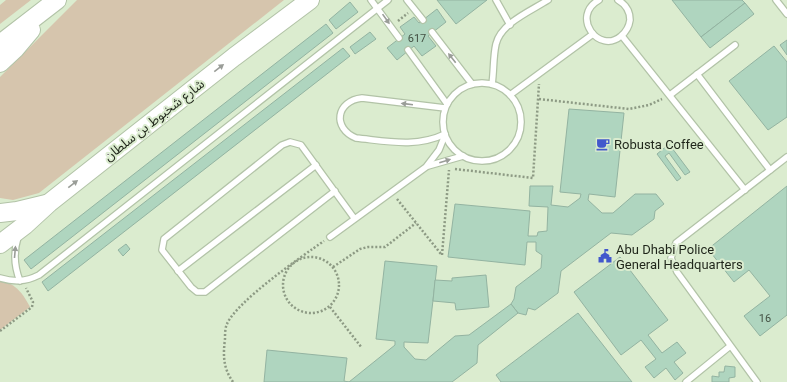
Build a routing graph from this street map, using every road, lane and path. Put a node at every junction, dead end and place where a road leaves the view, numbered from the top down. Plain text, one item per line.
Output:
1 (310, 0) edge
2 (371, 0) edge
3 (388, 0) edge
4 (407, 0) edge
5 (496, 0) edge
6 (548, 0) edge
7 (618, 0) edge
8 (776, 0) edge
9 (595, 1) edge
10 (50, 5) edge
11 (378, 8) junction
12 (414, 9) junction
13 (787, 14) edge
14 (423, 20) dead end
15 (510, 25) junction
16 (391, 26) junction
17 (432, 32) dead end
18 (593, 34) junction
19 (622, 36) junction
20 (399, 38) dead end
21 (0, 44) edge
22 (735, 45) dead end
23 (408, 50) dead end
24 (0, 63) edge
25 (539, 74) junction
26 (697, 74) junction
27 (472, 84) junction
28 (492, 84) junction
29 (510, 95) junction
30 (670, 95) junction
31 (539, 99) junction
32 (446, 106) junction
33 (445, 134) junction
34 (463, 156) junction
35 (787, 157) edge
36 (316, 165) junction
37 (426, 167) junction
38 (770, 170) junction
39 (745, 190) junction
40 (335, 191) junction
41 (392, 192) junction
42 (49, 203) junction
43 (0, 213) edge
44 (354, 218) junction
45 (416, 223) junction
46 (25, 225) junction
47 (330, 237) joint
48 (0, 244) edge
49 (293, 263) junction
50 (333, 267) junction
51 (178, 271) junction
52 (0, 278) edge
53 (20, 281) junction
54 (330, 307) junction
55 (0, 331) edge
56 (730, 347) junction
57 (362, 348) dead end
58 (233, 382) edge
59 (686, 382) edge
60 (757, 382) edge

42 -> 1 main road, شارع شخبوط بن سلطان
2 - 11 lane
3 - 11 lane
4 - 12 lane
5 - 15 lane
6 - 15 lane
7 - 19 lane
8 - 13 lane
9 - 18 lane
10 - 21 main road
10 - 24 main road
11 -> 16 lane
11 - 53 lane
12 - 14 lane
12 - 16 path
15 - 28 lane
16 - 20 lane
27 -> 17 lane
18 - 19 lane
18 - 25 lane
19 - 30 lane
22 - 26 lane
23 - 32 lane
25 - 29 lane
25 - 31 path
26 - 30 lane
26 - 38 lane
27 - 28 lane
27 - 32 lane
28 - 29 lane
29 - 34 lane
30 - 31 path
30 - 39 lane
31 - 45 path
32 - 33 lane
32 -> 33 lane
33 - 34 lane
33 - 37 lane
37 -> 34 lane
35 - 38 lane
36 - 40 lane
36 - 51 lane
36 - 51 lane
37 - 41 lane
38 - 39 lane
39 - 56 lane
40 - 44 lane
40 - 51 lane
41 - 44 lane
41 - 45 path
42 - 43 main road
42 - 46 main road, شارع شخبوط بن سلطان
44 - 47 lane
45 - 50 path
46 - 48 main road, شارع شخبوط بن سلطان
53 -> 46 lane
47 - 49 path
49 - 50 path
49 - 54 path
49 - 58 path
50 - 54 path
52 - 53 lane
53 - 55 path
54 - 57 path
56 - 59 lane
56 - 60 lane

